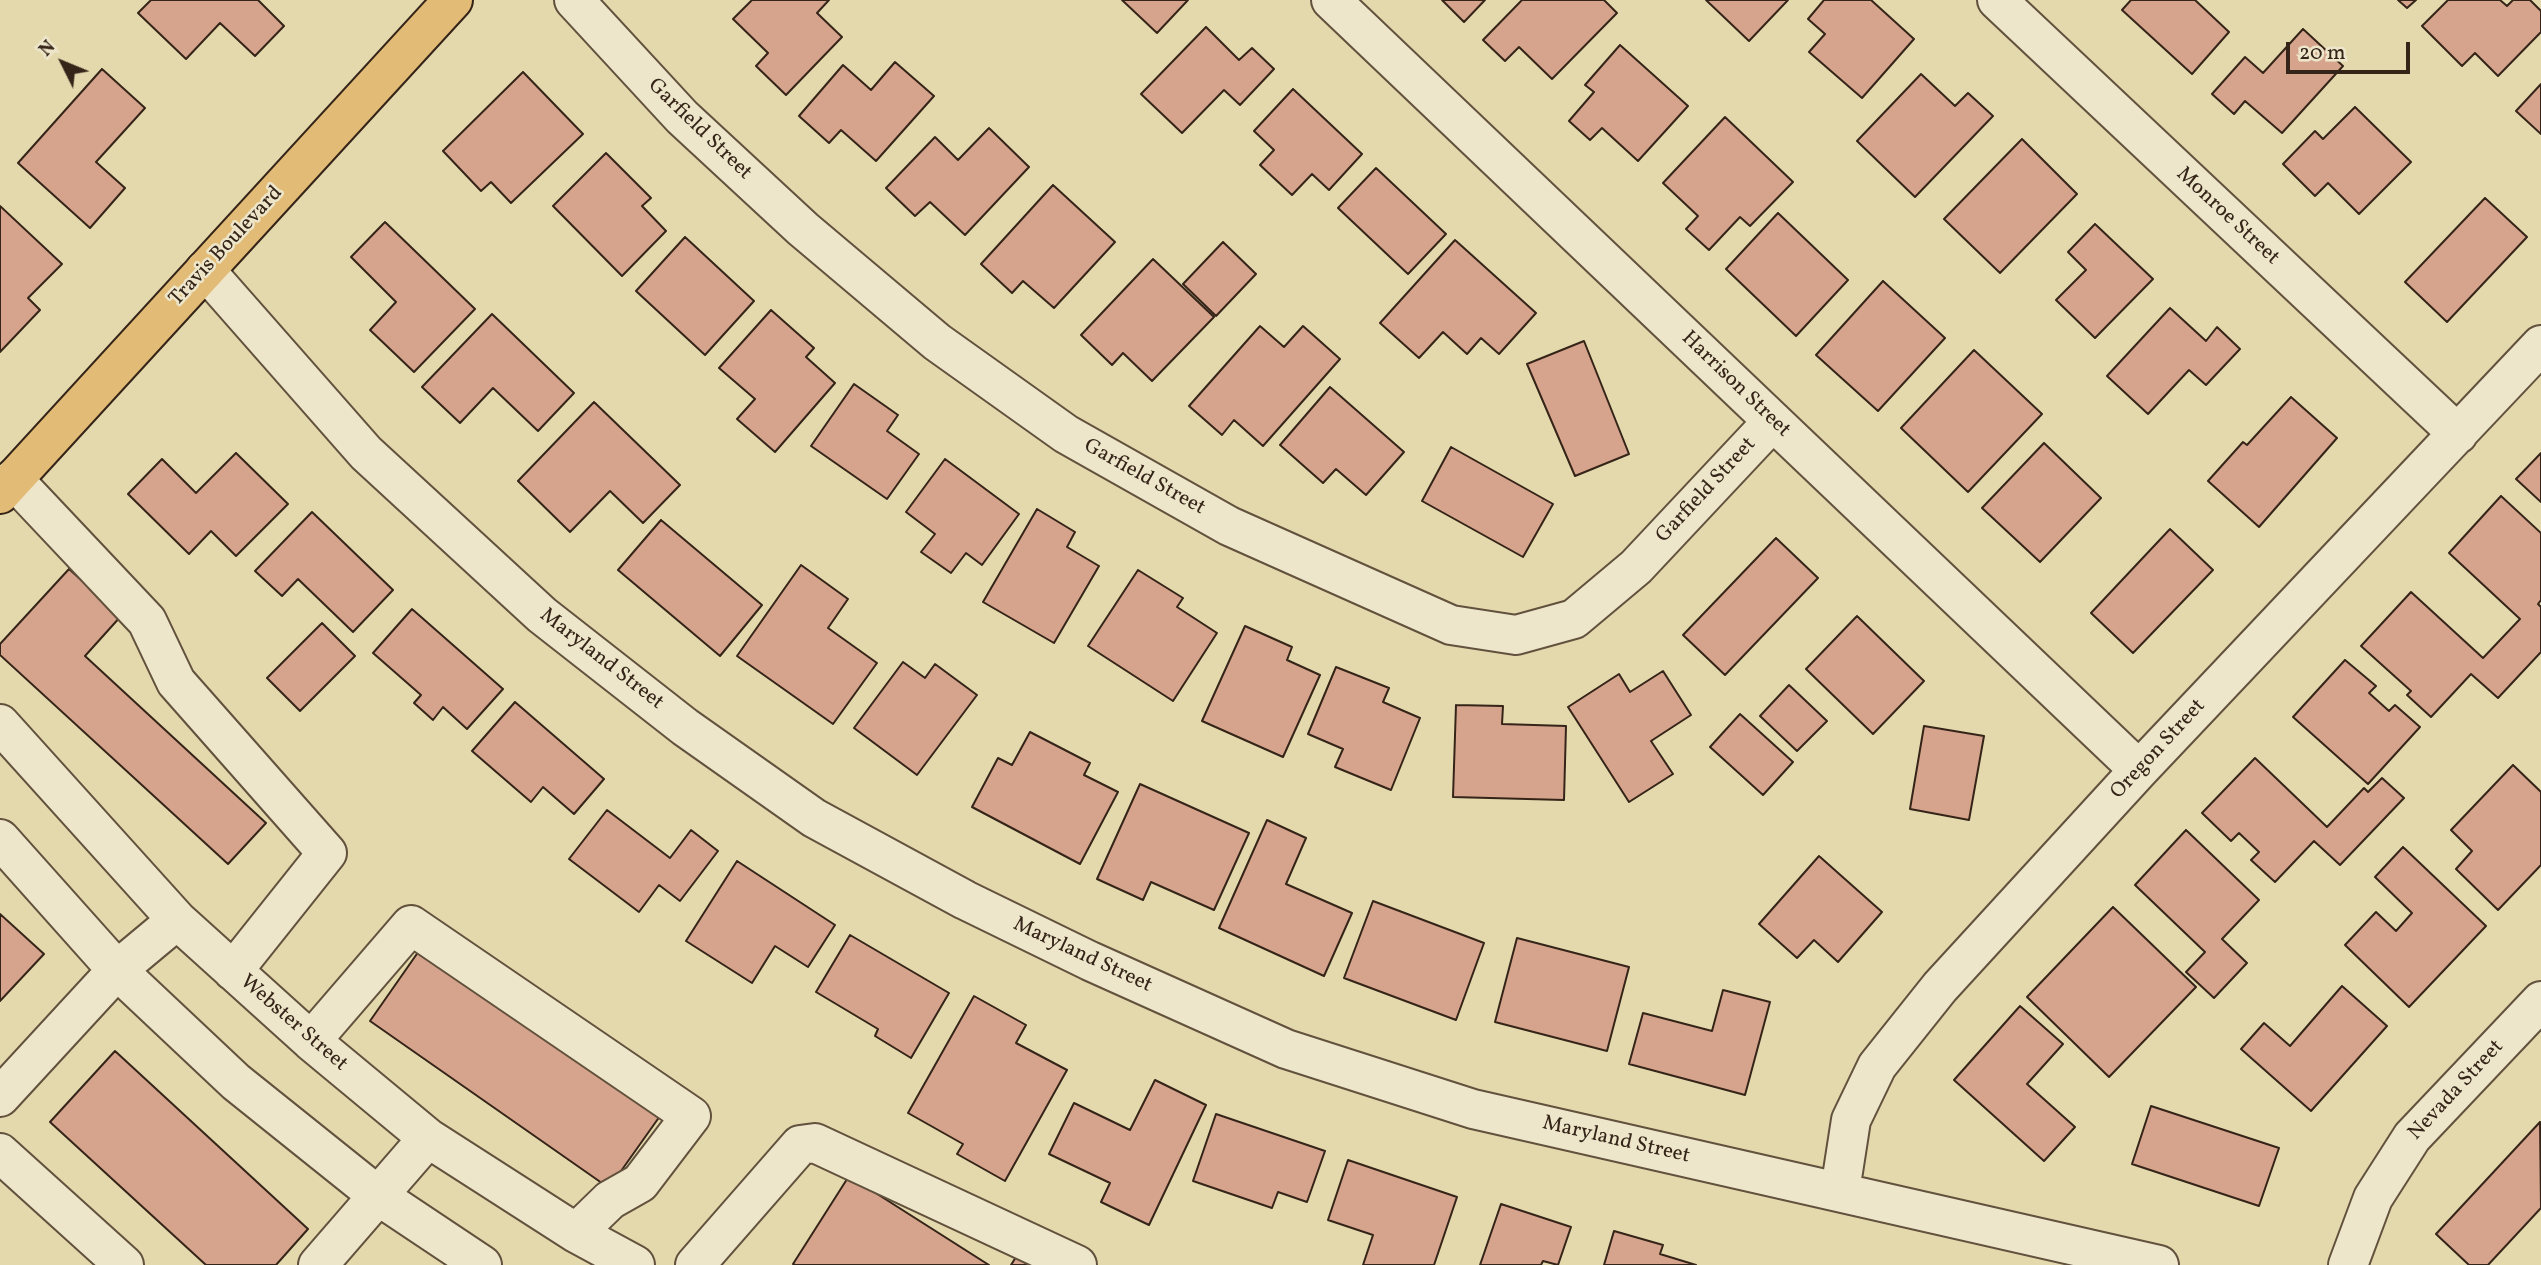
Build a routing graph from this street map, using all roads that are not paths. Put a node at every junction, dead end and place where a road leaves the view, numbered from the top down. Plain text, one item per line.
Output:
1 (453, 0) edge
2 (574, 0) edge
3 (1331, 0) edge
4 (1997, 0) edge
5 (205, 270) junction
6 (2541, 345) edge
7 (1773, 421) junction
8 (2458, 434) junction
9 (7, 486) edge
10 (0, 724) edge
11 (2139, 770) junction
12 (0, 839) edge
13 (177, 920) junction
14 (117, 970) junction
15 (233, 971) junction
16 (2541, 1001) edge
17 (311, 1041) junction
18 (0, 1097) edge
19 (428, 1138) junction
20 (0, 1153) edge
21 (1840, 1191) junction
22 (377, 1195) junction
23 (576, 1233) junction
24 (124, 1265) edge
25 (318, 1265) edge
26 (482, 1265) edge
27 (635, 1265) edge
28 (695, 1265) edge
29 (1077, 1265) edge
30 (2159, 1265) edge
31 (2348, 1265) edge

1 - 5 main road, Travis Boulevard
2 - 7 street, Garfield Street
3 - 7 street, Harrison Street
4 - 8 street, Monroe Street
5 - 9 main road, Travis Boulevard
5 - 21 street, Maryland Street
6 - 8 street, Oregon Street
7 - 11 street, Harrison Street
8 - 11 street, Oregon Street
9 - 15 street
10 - 13 street, Webster Street
11 - 21 street, Oregon Street
12 - 14 street
13 - 14 street
13 - 15 street, Webster Street
14 - 18 street
14 - 22 street
15 - 17 street, Webster Street
16 - 31 street, Nevada Street
17 - 19 street, Webster Street
17 - 23 street
19 - 22 street
19 - 23 street, Webster Street
20 - 24 street
21 - 30 street, Maryland Street
22 - 25 street
22 - 26 street
23 - 27 street, Webster Street
28 - 29 street

